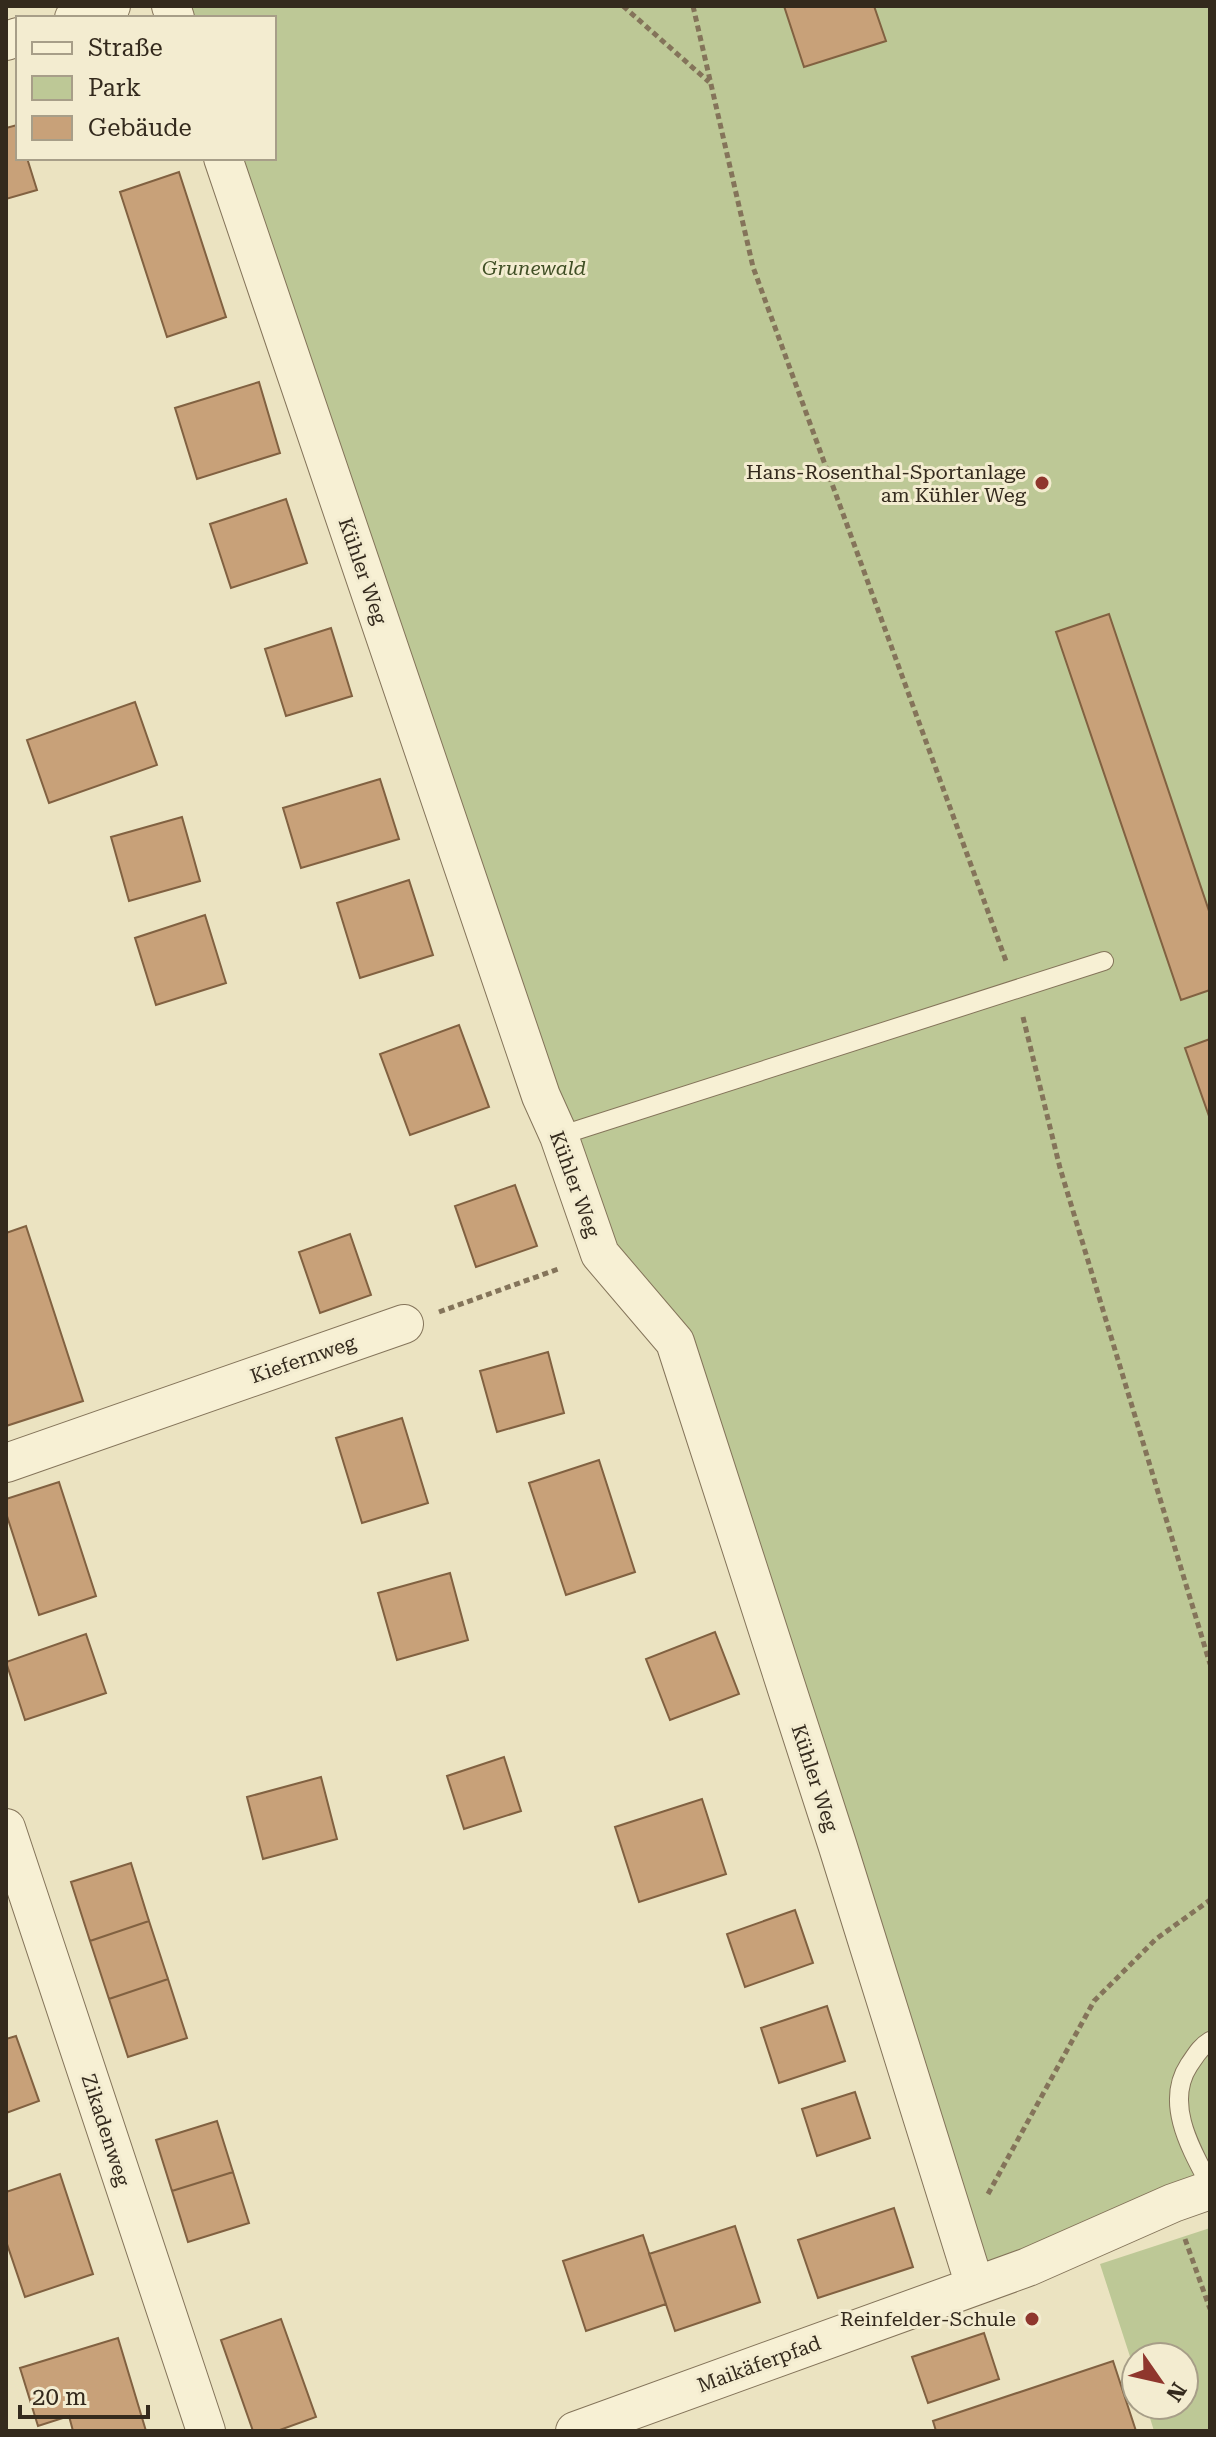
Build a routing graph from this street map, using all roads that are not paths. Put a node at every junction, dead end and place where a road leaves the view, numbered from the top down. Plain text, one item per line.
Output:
1 (111, 6) edge
2 (80, 16) edge
3 (224, 160) edge
4 (1104, 961) dead end
5 (559, 1136) junction
6 (404, 1324) road end
7 (6, 1463) edge
8 (6, 1828) edge
9 (1210, 2041) edge
10 (1210, 2188) edge
11 (975, 2286) junction
12 (206, 2431) edge
13 (575, 2431) edge

1 - 2 street
3 - 5 street, Kühler Weg
4 - 5 lane
5 - 11 street, Kühler Weg
6 - 7 street, Kiefernweg
8 - 12 street, Zikadenweg
9 - 10 lane
10 - 11 street, Maikäferpfad
11 - 13 street, Maikäferpfad

